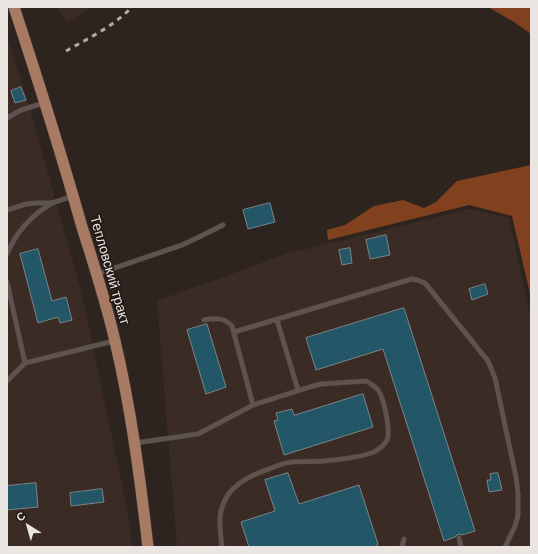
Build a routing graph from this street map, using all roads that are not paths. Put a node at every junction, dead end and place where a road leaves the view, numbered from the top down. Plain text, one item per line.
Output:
1 (14, 7) edge
2 (45, 102) junction
3 (7, 118) edge
4 (73, 196) junction
5 (52, 203) junction
6 (7, 210) edge
7 (223, 225) dead end
8 (7, 254) edge
9 (97, 274) junction
10 (7, 282) edge
11 (204, 320) dead end
12 (276, 320) junction
13 (234, 332) junction
14 (115, 341) junction
15 (25, 363) junction
16 (7, 380) edge
17 (298, 390) junction
18 (254, 405) junction
19 (135, 443) junction
20 (459, 538) dead end
21 (404, 539) dead end
22 (148, 547) edge
23 (222, 547) edge
24 (402, 547) edge
25 (461, 547) edge
26 (505, 547) edge

1 - 2 main road, Тепловский тракт
2 - 3 lane
2 - 4 main road, Тепловский тракт
4 - 5 lane
4 - 9 main road, Тепловский тракт
5 - 6 lane
5 - 8 lane
7 - 9 lane
9 - 14 main road, Тепловский тракт
10 - 15 lane
11 - 13 lane
12 - 13 lane
12 - 17 lane
12 - 26 lane
13 - 18 lane
14 - 15 lane
14 - 19 main road, Тепловский тракт
15 - 16 lane
17 - 18 lane
17 - 23 lane
18 - 19 lane
19 - 22 main road, Тепловский тракт
20 - 25 lane
21 - 24 lane

